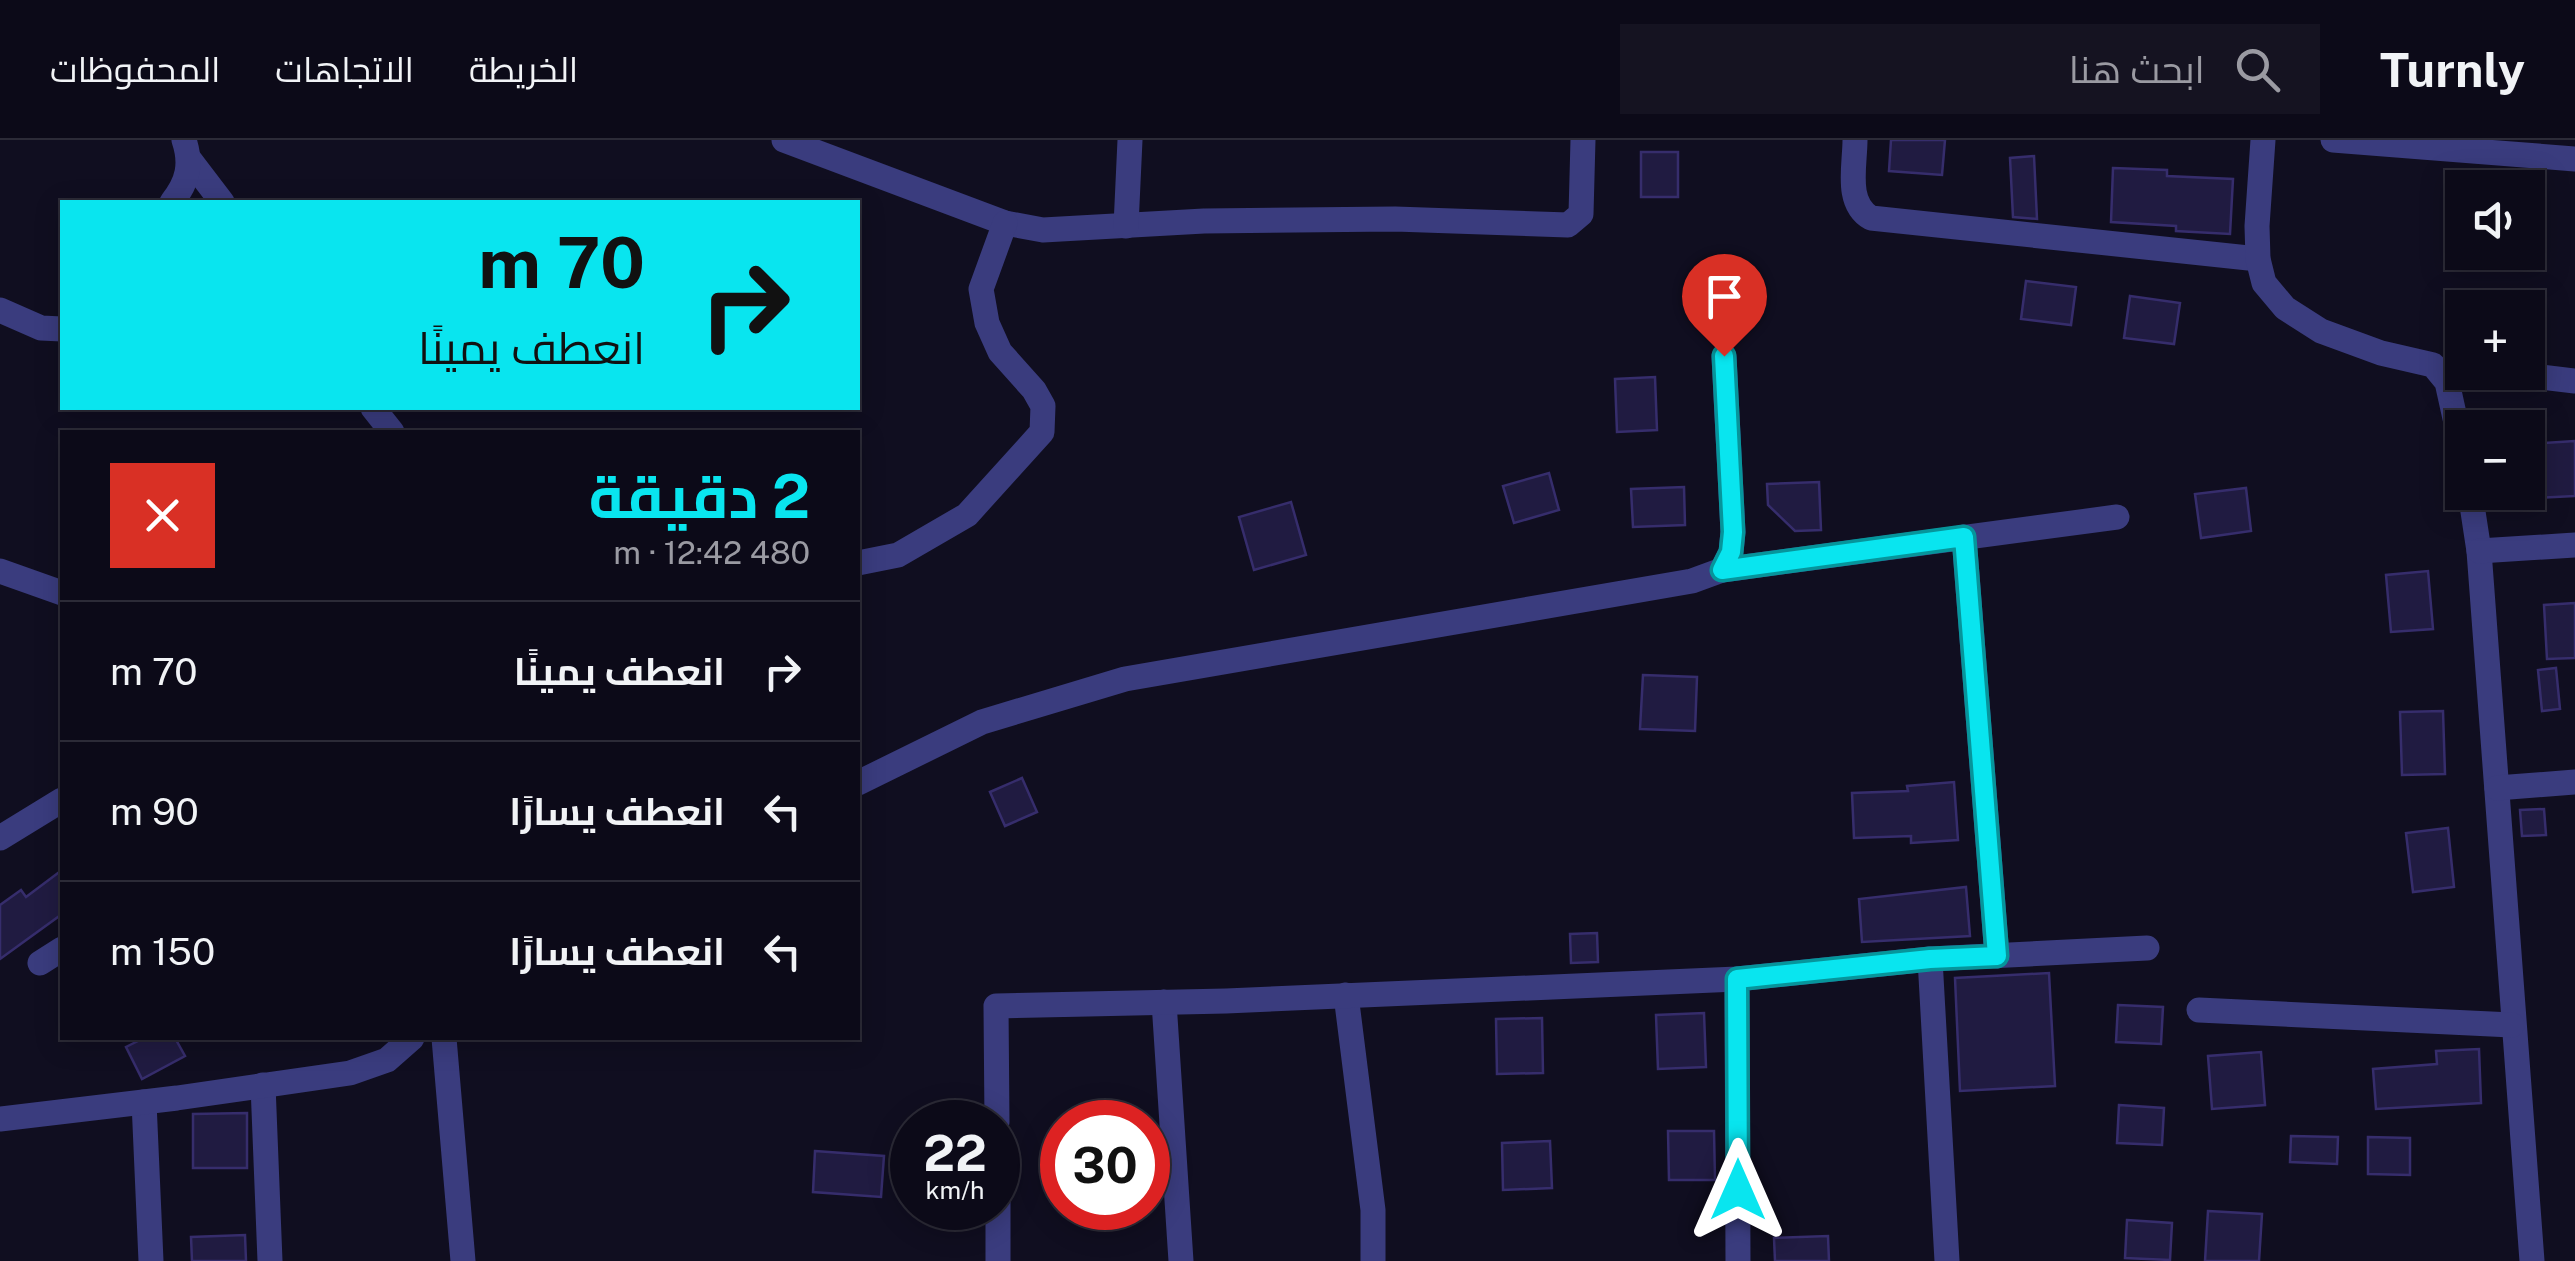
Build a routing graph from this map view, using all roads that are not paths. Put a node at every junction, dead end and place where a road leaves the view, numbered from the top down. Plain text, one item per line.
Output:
1 (784, 140) edge
2 (1130, 140) edge
3 (1583, 140) edge
4 (1855, 140) edge
5 (2263, 140) edge
6 (2333, 140) edge
7 (187, 150) edge
8 (2575, 159) edge
9 (173, 200) edge
10 (221, 200) edge
11 (1005, 223) junction
12 (1126, 226) junction
13 (2258, 258) junction
14 (0, 310) edge
15 (60, 329) edge
16 (1724, 356) dead end
17 (2432, 365) junction
18 (2445, 366) edge
19 (2545, 377) edge
20 (2575, 381) edge
21 (375, 410) edge
22 (2453, 410) edge
23 (390, 430) edge
24 (2473, 510) edge
25 (2116, 517) dead end
26 (1964, 537) junction
27 (2575, 545) edge
28 (2479, 551) junction
29 (860, 563) edge
30 (1722, 570) junction
31 (0, 572) edge
32 (60, 592) edge
33 (860, 782) edge
34 (2575, 782) edge
35 (2497, 788) junction
36 (60, 801) edge
37 (0, 838) edge
38 (2146, 948) dead end
39 (60, 950) edge
40 (1997, 956) junction
41 (1930, 959) junction
42 (40, 963) dead end
43 (1737, 979) junction
44 (1346, 996) junction
45 (1164, 1002) junction
46 (2199, 1010) dead end
47 (2512, 1025) junction
48 (410, 1040) edge
49 (444, 1040) edge
50 (263, 1086) junction
51 (997, 1100) edge
52 (144, 1102) junction
53 (0, 1119) edge
54 (998, 1230) edge
55 (151, 1261) edge
56 (270, 1261) edge
57 (463, 1261) edge
58 (998, 1261) edge
59 (1181, 1261) edge
60 (1372, 1261) edge
61 (1738, 1261) edge
62 (1947, 1261) edge
63 (2532, 1261) edge

1 - 11 street
2 - 12 street
3 - 12 street
4 - 13 street
5 - 13 street
6 - 8 street
7 - 9 street
7 - 10 street
11 - 12 street
11 - 29 street
13 - 17 street
14 - 15 street
16 - 30 street
17 - 18 street
17 - 22 street
19 - 20 street
21 - 23 street
24 - 28 street
25 - 26 street
26 - 30 street
26 - 40 street
27 - 28 street
28 - 35 street
30 - 33 street
31 - 32 street
34 - 35 street
35 - 47 street
36 - 37 street
38 - 40 street
39 - 42 street
40 - 41 street
41 - 43 street
41 - 62 street
43 - 44 street
43 - 61 street
44 - 45 street
44 - 60 street
45 - 51 street
45 - 59 street
46 - 47 street
47 - 63 street
48 - 50 street
49 - 57 street
50 - 52 street
50 - 56 street
52 - 53 street
52 - 55 street
54 - 58 street

